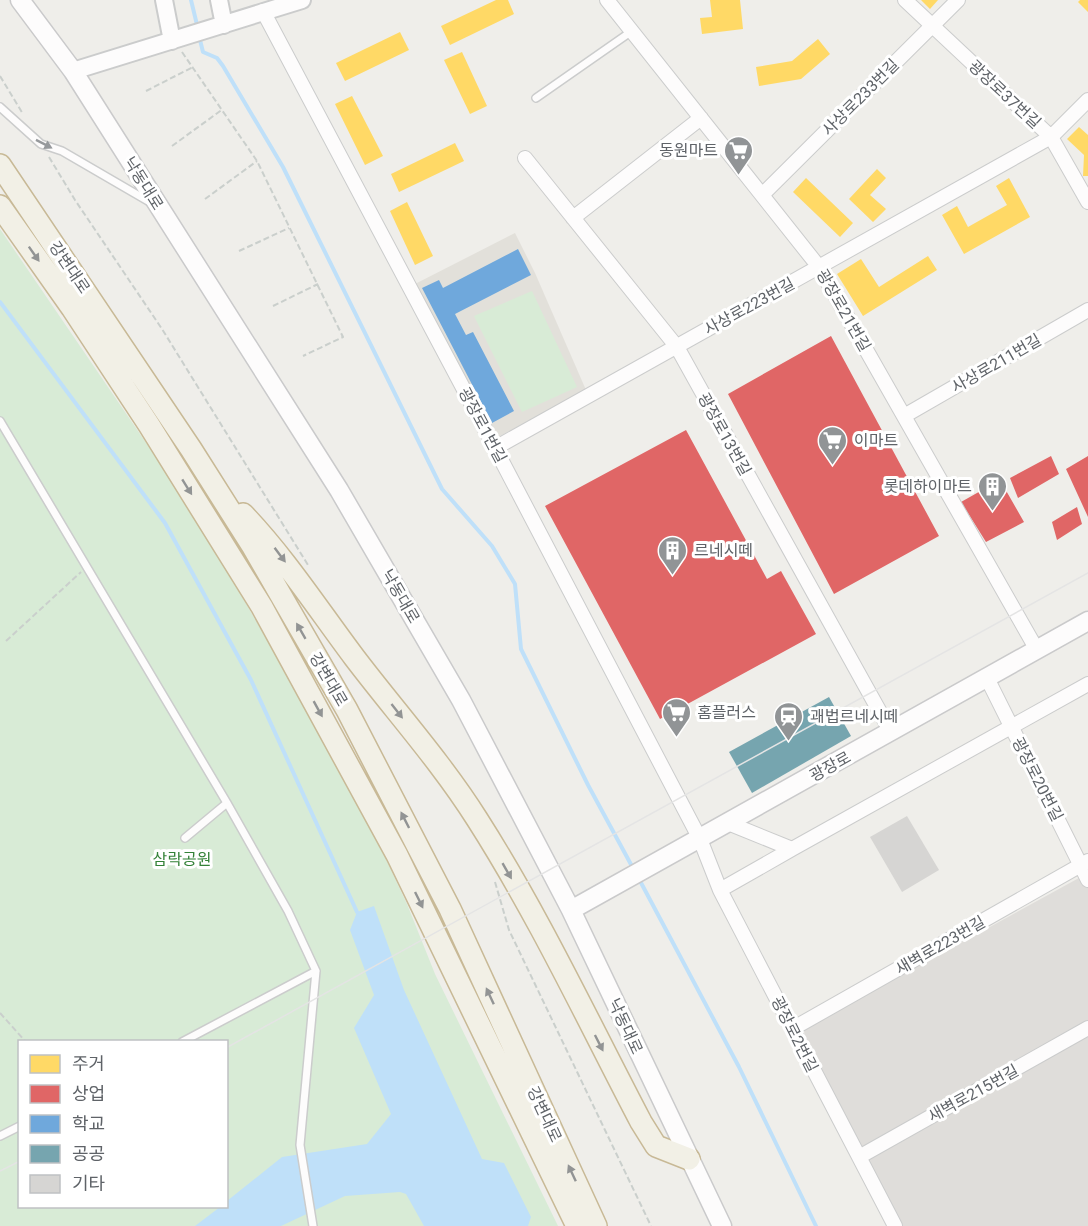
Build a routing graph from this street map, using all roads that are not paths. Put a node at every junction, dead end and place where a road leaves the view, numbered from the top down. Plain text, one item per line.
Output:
1 (20, 0) edge
2 (164, 0) edge
3 (219, 0) edge
4 (302, 0) edge
5 (607, 0) edge
6 (906, 0) edge
7 (958, 0) edge
8 (263, 11) junction
9 (225, 25) junction
10 (932, 25) junction
11 (632, 31) junction
12 (172, 41) junction
13 (73, 72) junction
14 (536, 98) dead end
15 (1088, 100) edge
16 (0, 106) edge
17 (701, 118) junction
18 (1051, 137) junction
19 (525, 158) dead end
20 (0, 165) edge
21 (762, 195) junction
22 (1088, 202) edge
23 (0, 206) edge
24 (158, 206) junction
25 (573, 218) junction
26 (819, 267) junction
27 (1088, 310) edge
28 (677, 346) junction
29 (904, 416) junction
30 (0, 421) edge
31 (149, 425) junction
32 (495, 448) junction
33 (207, 476) junction
34 (1088, 621) edge
35 (1037, 650) junction
36 (987, 678) junction
37 (1088, 684) edge
38 (1012, 727) junction
39 (891, 732) junction
40 (227, 803) junction
41 (728, 823) junction
42 (185, 838) dead end
43 (694, 842) junction
44 (792, 849) junction
45 (1084, 863) edge
46 (1088, 880) edge
47 (720, 890) junction
48 (571, 910) junction
49 (316, 971) junction
50 (1088, 1028) edge
51 (792, 1029) junction
52 (184, 1040) edge
53 (18, 1127) edge
54 (0, 1136) edge
55 (859, 1157) junction
56 (689, 1160) junction
57 (313, 1225) edge
58 (577, 1226) edge
59 (596, 1226) edge
60 (722, 1226) edge
61 (895, 1226) edge

1 - 13 main road, 낙동대로
2 - 12 street
3 - 9 street
4 - 8 street
5 - 11 street, 광장로21번길
6 - 10 street, 광장로37번길
7 - 10 street, 사상로233번길
8 - 9 street
8 - 32 street, 광장로1번길
9 - 12 street
10 - 18 street, 광장로37번길
10 - 21 street, 사상로233번길
11 - 14 lane
11 - 17 street, 광장로21번길
12 - 13 street
13 - 24 main road, 낙동대로
15 - 18 street, 사상로223번길
16 -> 24 lane
17 - 21 street, 광장로21번길
17 - 25 street
18 - 22 street, 광장로37번길
18 - 26 street, 사상로223번길
19 - 25 street, 광장로13번길
20 - 33 highway, 강변대로
21 - 26 street, 광장로21번길
23 -> 31 highway, 강변대로
24 - 48 main road, 낙동대로
25 - 28 street, 광장로13번길
26 - 28 street, 사상로223번길
26 - 29 street, 광장로21번길
27 - 29 street, 사상로211번길
28 - 32 street, 사상로223번길
28 - 39 street, 광장로13번길
29 - 35 street, 광장로21번길
30 - 40 lane
31 - 33 highway
31 -> 58 highway, 강변대로
32 - 43 street, 광장로1번길
33 -> 56 highway
59 -> 33 highway, 강변대로
34 - 35 main road, 광장로
35 - 36 main road, 광장로
36 - 38 street, 광장로20번길
36 - 39 main road, 광장로
37 - 38 street
38 - 44 street
38 - 45 street, 광장로20번길
39 - 41 main road, 광장로
40 - 42 lane
40 - 49 lane
41 - 43 main road, 광장로
41 - 44 street
43 - 47 street, 광장로2번길
43 - 48 main road, 광장로
44 - 47 street
45 - 46 street, 광장로20번길
45 - 51 street, 새벽로223번길
47 - 51 street, 광장로2번길
48 - 56 main road, 낙동대로
49 - 52 lane
49 - 57 lane
50 - 55 street, 새벽로215번길
51 - 55 street, 광장로2번길
53 - 54 lane
55 - 61 street, 광장로2번길
56 - 60 main road, 낙동대로

